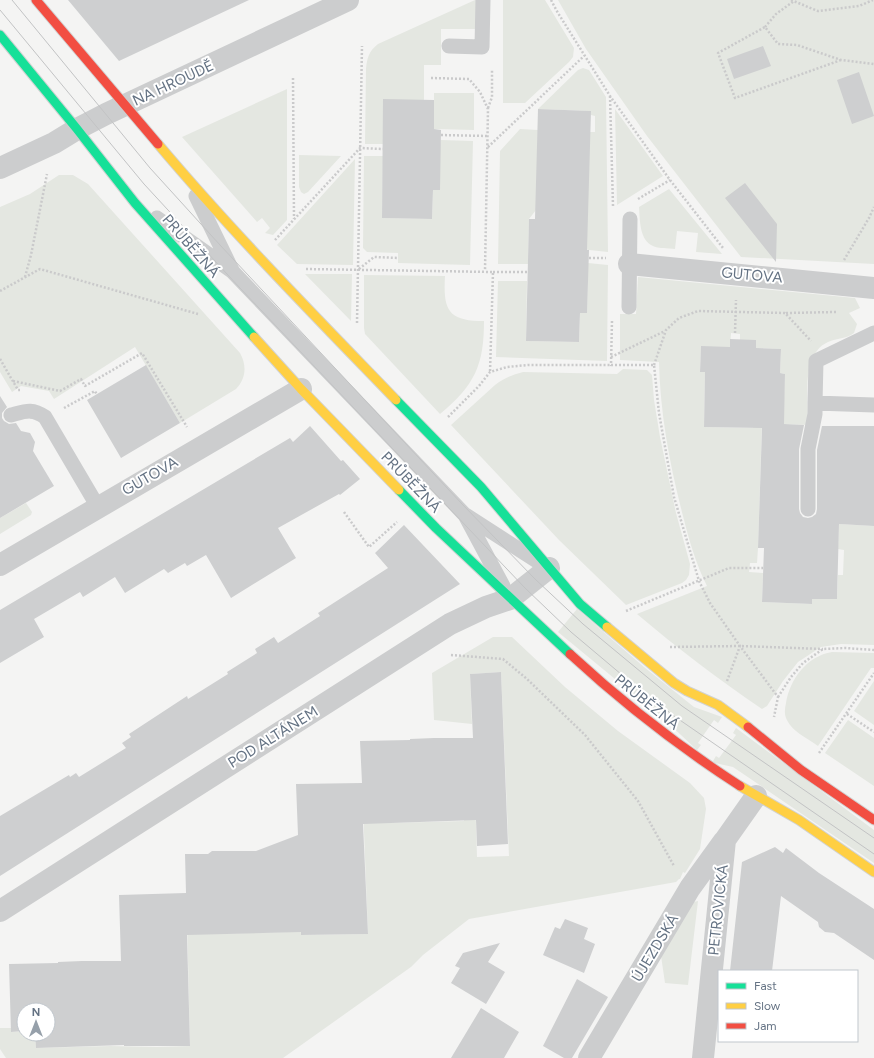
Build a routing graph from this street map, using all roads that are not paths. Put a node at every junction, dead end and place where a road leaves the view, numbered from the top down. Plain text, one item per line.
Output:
1 (36, 0) edge
2 (348, 0) edge
3 (483, 0) edge
4 (0, 35) edge
5 (449, 46) dead end
6 (125, 105) junction
7 (77, 129) junction
8 (0, 168) edge
9 (188, 180) junction
10 (135, 203) junction
11 (630, 219) dead end
12 (621, 261) junction
13 (232, 271) junction
14 (874, 288) edge
15 (629, 306) dead end
16 (874, 333) edge
17 (302, 389) junction
18 (815, 403) junction
19 (874, 405) edge
20 (11, 415) dead end
21 (98, 507) junction
22 (808, 508) dead end
23 (464, 514) junction
24 (0, 565) edge
25 (549, 568) junction
26 (510, 599) junction
27 (756, 796) junction
28 (874, 820) edge
29 (724, 840) junction
30 (874, 872) edge
31 (0, 911) edge
32 (588, 1058) edge
33 (703, 1058) edge

1 - 6 main road
2 - 6 street, NA HROUDĚ
3 - 5 lane
4 - 7 main road, PRŮBĚŽNÁ
6 - 7 street, NA HROUDĚ
6 - 9 main road
7 - 8 street, NA HROUDĚ
7 - 10 main road, PRŮBĚŽNÁ
9 - 13 lane
9 - 25 main road
10 - 13 lane
10 - 17 main road, PRŮBĚŽNÁ
11 - 12 lane
12 - 14 street, GUTOVA
12 - 15 lane
13 - 23 lane
16 - 18 lane
17 - 21 street, GUTOVA
17 - 26 main road, PRŮBĚŽNÁ
18 - 19 lane
18 - 22 lane
20 - 21 lane
21 - 24 street, GUTOVA
23 - 25 lane
23 - 26 lane
25 - 26 street, POD ALTÁNEM
25 - 28 main road
26 - 27 main road, PRŮBĚŽNÁ
26 - 31 street, POD ALTÁNEM
27 - 29 street
27 - 30 main road, PRŮBĚŽNÁ
29 - 32 street, ÚJEZDSKÁ
29 - 33 street, PETROVICKÁ

